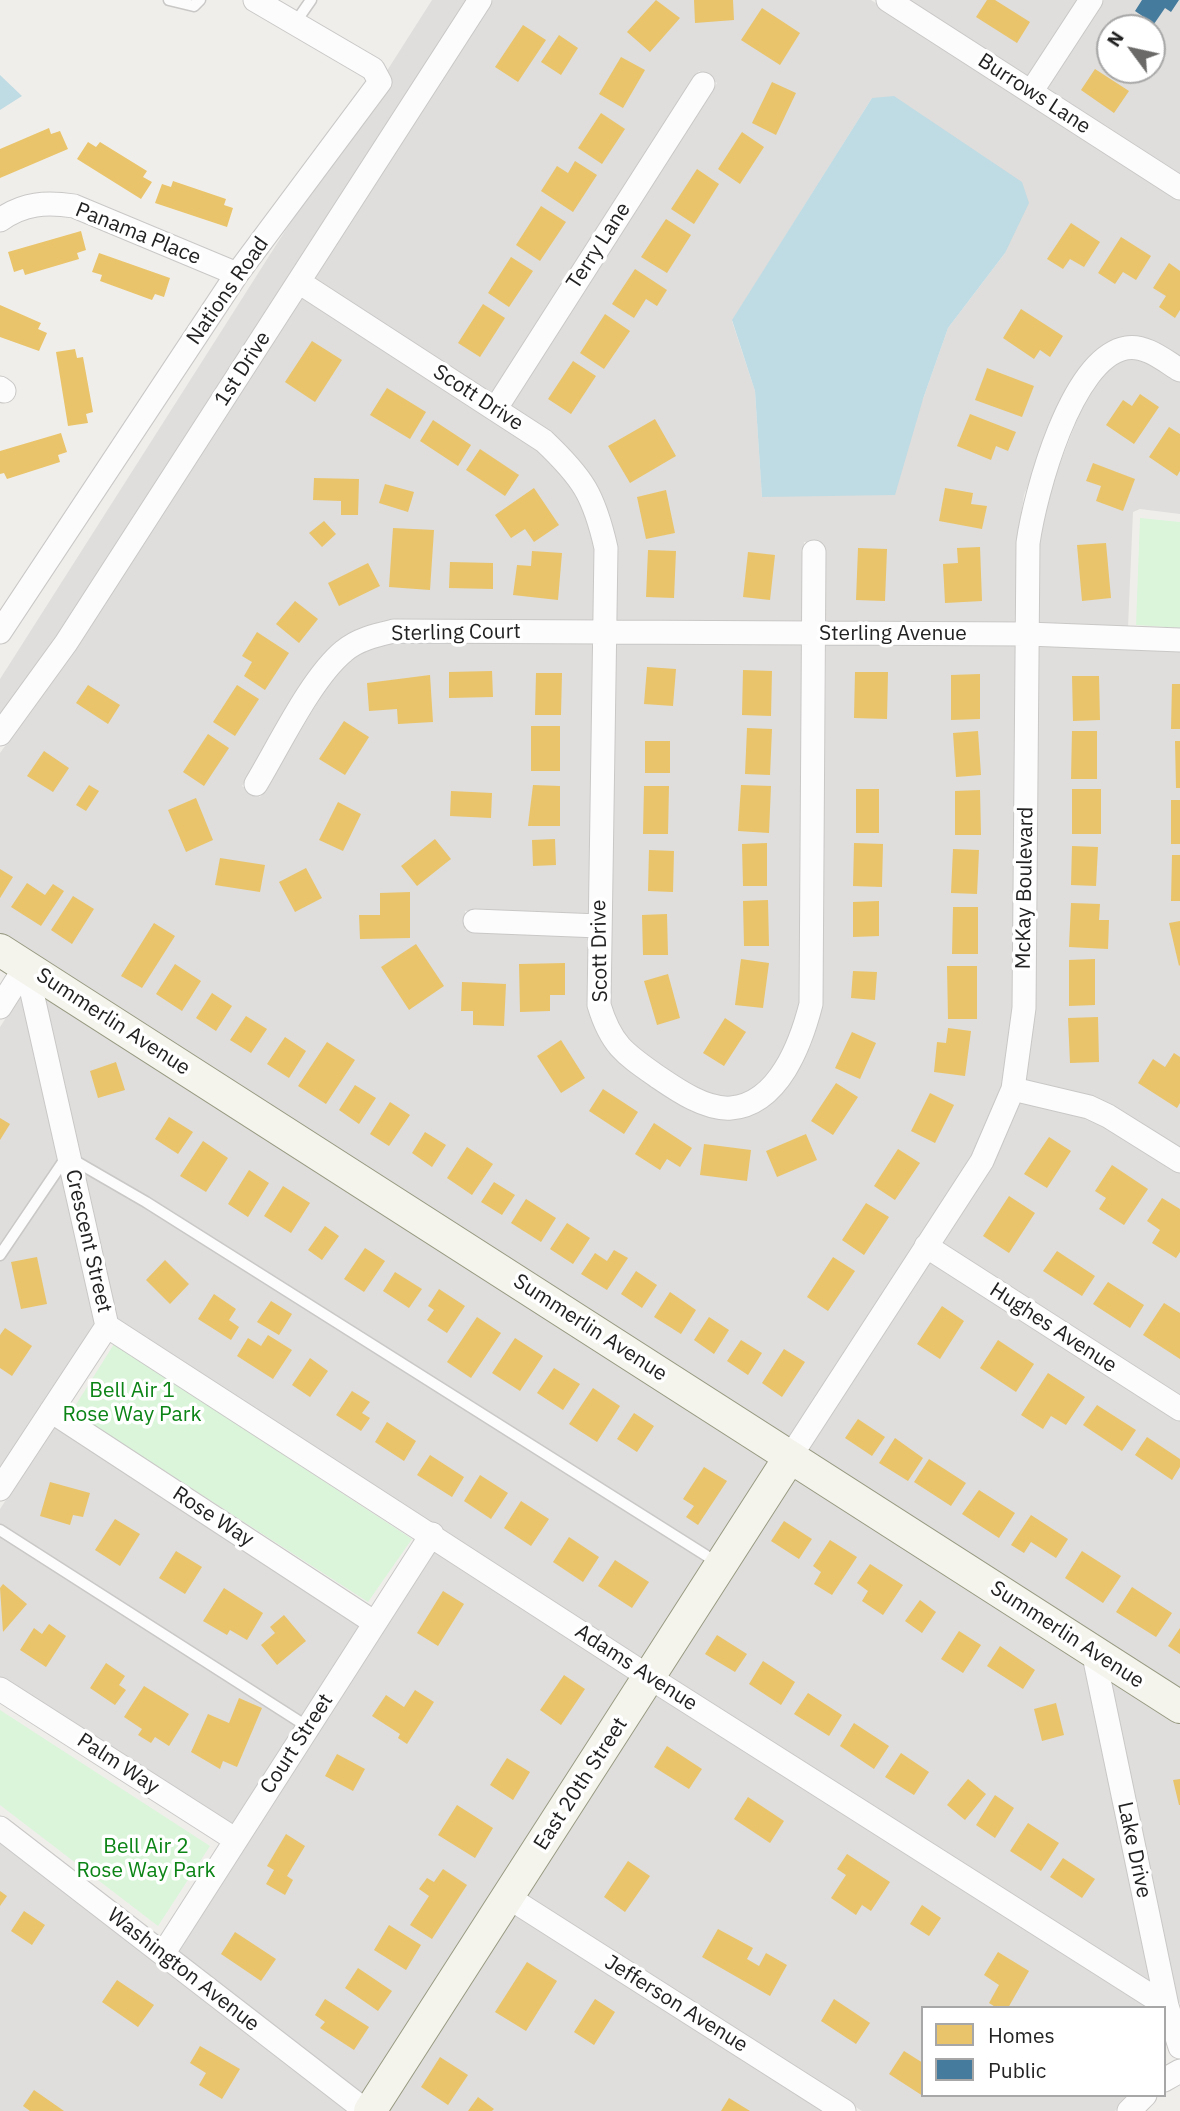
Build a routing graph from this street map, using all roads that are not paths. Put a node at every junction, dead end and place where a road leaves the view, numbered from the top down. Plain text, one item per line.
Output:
1 (169, 0) edge
2 (200, 0) edge
3 (255, 0) edge
4 (311, 0) edge
5 (480, 0) edge
6 (888, 0) edge
7 (1091, 0) edge
8 (295, 23) junction
9 (703, 84) dead end
10 (1031, 92) junction
11 (1180, 188) edge
12 (0, 220) edge
13 (237, 274) junction
14 (299, 282) junction
15 (1180, 370) edge
16 (496, 408) junction
17 (814, 552) dead end
18 (0, 632) edge
19 (605, 632) junction
20 (816, 634) junction
21 (1028, 635) junction
22 (1180, 640) edge
23 (0, 734) edge
24 (256, 784) dead end
25 (475, 921) dead end
26 (599, 926) junction
27 (13, 958) edge
28 (0, 1006) edge
29 (1013, 1089) junction
30 (69, 1156) junction
31 (1180, 1161) edge
32 (926, 1246) junction
33 (0, 1255) edge
34 (107, 1326) junction
35 (1180, 1409) edge
36 (51, 1411) junction
37 (790, 1457) junction
38 (0, 1489) edge
39 (0, 1530) edge
40 (432, 1534) junction
41 (721, 1565) junction
42 (375, 1623) junction
43 (1093, 1651) junction
44 (649, 1677) junction
45 (0, 1689) edge
46 (1180, 1707) edge
47 (308, 1727) junction
48 (0, 1828) edge
49 (236, 1840) junction
50 (508, 1897) junction
51 (163, 1954) junction
52 (1167, 2006) junction
53 (1180, 2047) edge
54 (1143, 2097) edge
55 (368, 2111) edge
56 (844, 2111) edge
57 (1129, 2111) edge

1 - 2 lane
3 - 8 street, Nations Road
4 - 8 lane
5 - 14 street, 1st Drive
6 - 10 street, Burrows Lane
7 - 10 street
8 - 13 street, Nations Road
9 - 16 street, Terry Lane
10 - 11 street, Burrows Lane
12 - 13 street, Panama Place
13 - 18 street, Nations Road
14 - 16 street, Scott Drive
14 - 23 street, 1st Drive
15 - 21 street, McKay Boulevard
16 - 19 street, Scott Drive
17 - 20 street, Scott Drive
19 - 20 street, Sterling Avenue
19 - 24 street, Sterling Court
19 - 26 street, Scott Drive
20 - 21 street, Sterling Avenue
20 - 26 street, Scott Drive
21 - 22 street, Sterling Avenue
21 - 29 street, McKay Boulevard
25 - 26 street
27 - 28 street
27 - 30 street, Crescent Street
27 - 37 street, Summerlin Avenue
29 - 31 street
29 - 32 street, McKay Boulevard
30 - 33 lane
30 - 34 street, Crescent Street
30 - 41 lane
32 - 35 street, Hughes Avenue
32 - 37 street, McKay Boulevard
34 - 36 street, Crescent Street
34 - 40 street, Adams Avenue
36 - 38 street, Crescent Street
36 - 42 street, Rose Way
37 - 41 street, East 20th Street
37 - 43 street, Summerlin Avenue
39 - 47 lane
40 - 42 street, Court Street
40 - 44 street, Adams Avenue
41 - 44 street, East 20th Street
42 - 47 street, Court Street
43 - 46 street, Summerlin Avenue
43 - 52 street, Lake Drive
44 - 50 street, East 20th Street
44 - 52 street, Adams Avenue
45 - 49 street, Palm Way
47 - 49 street, Court Street
48 - 51 street, Washington Avenue
49 - 51 street, Court Street
50 - 55 street, East 20th Street
50 - 56 street, Jefferson Avenue
51 - 55 street, Washington Avenue
52 - 53 street, Lake Drive
54 - 57 street

